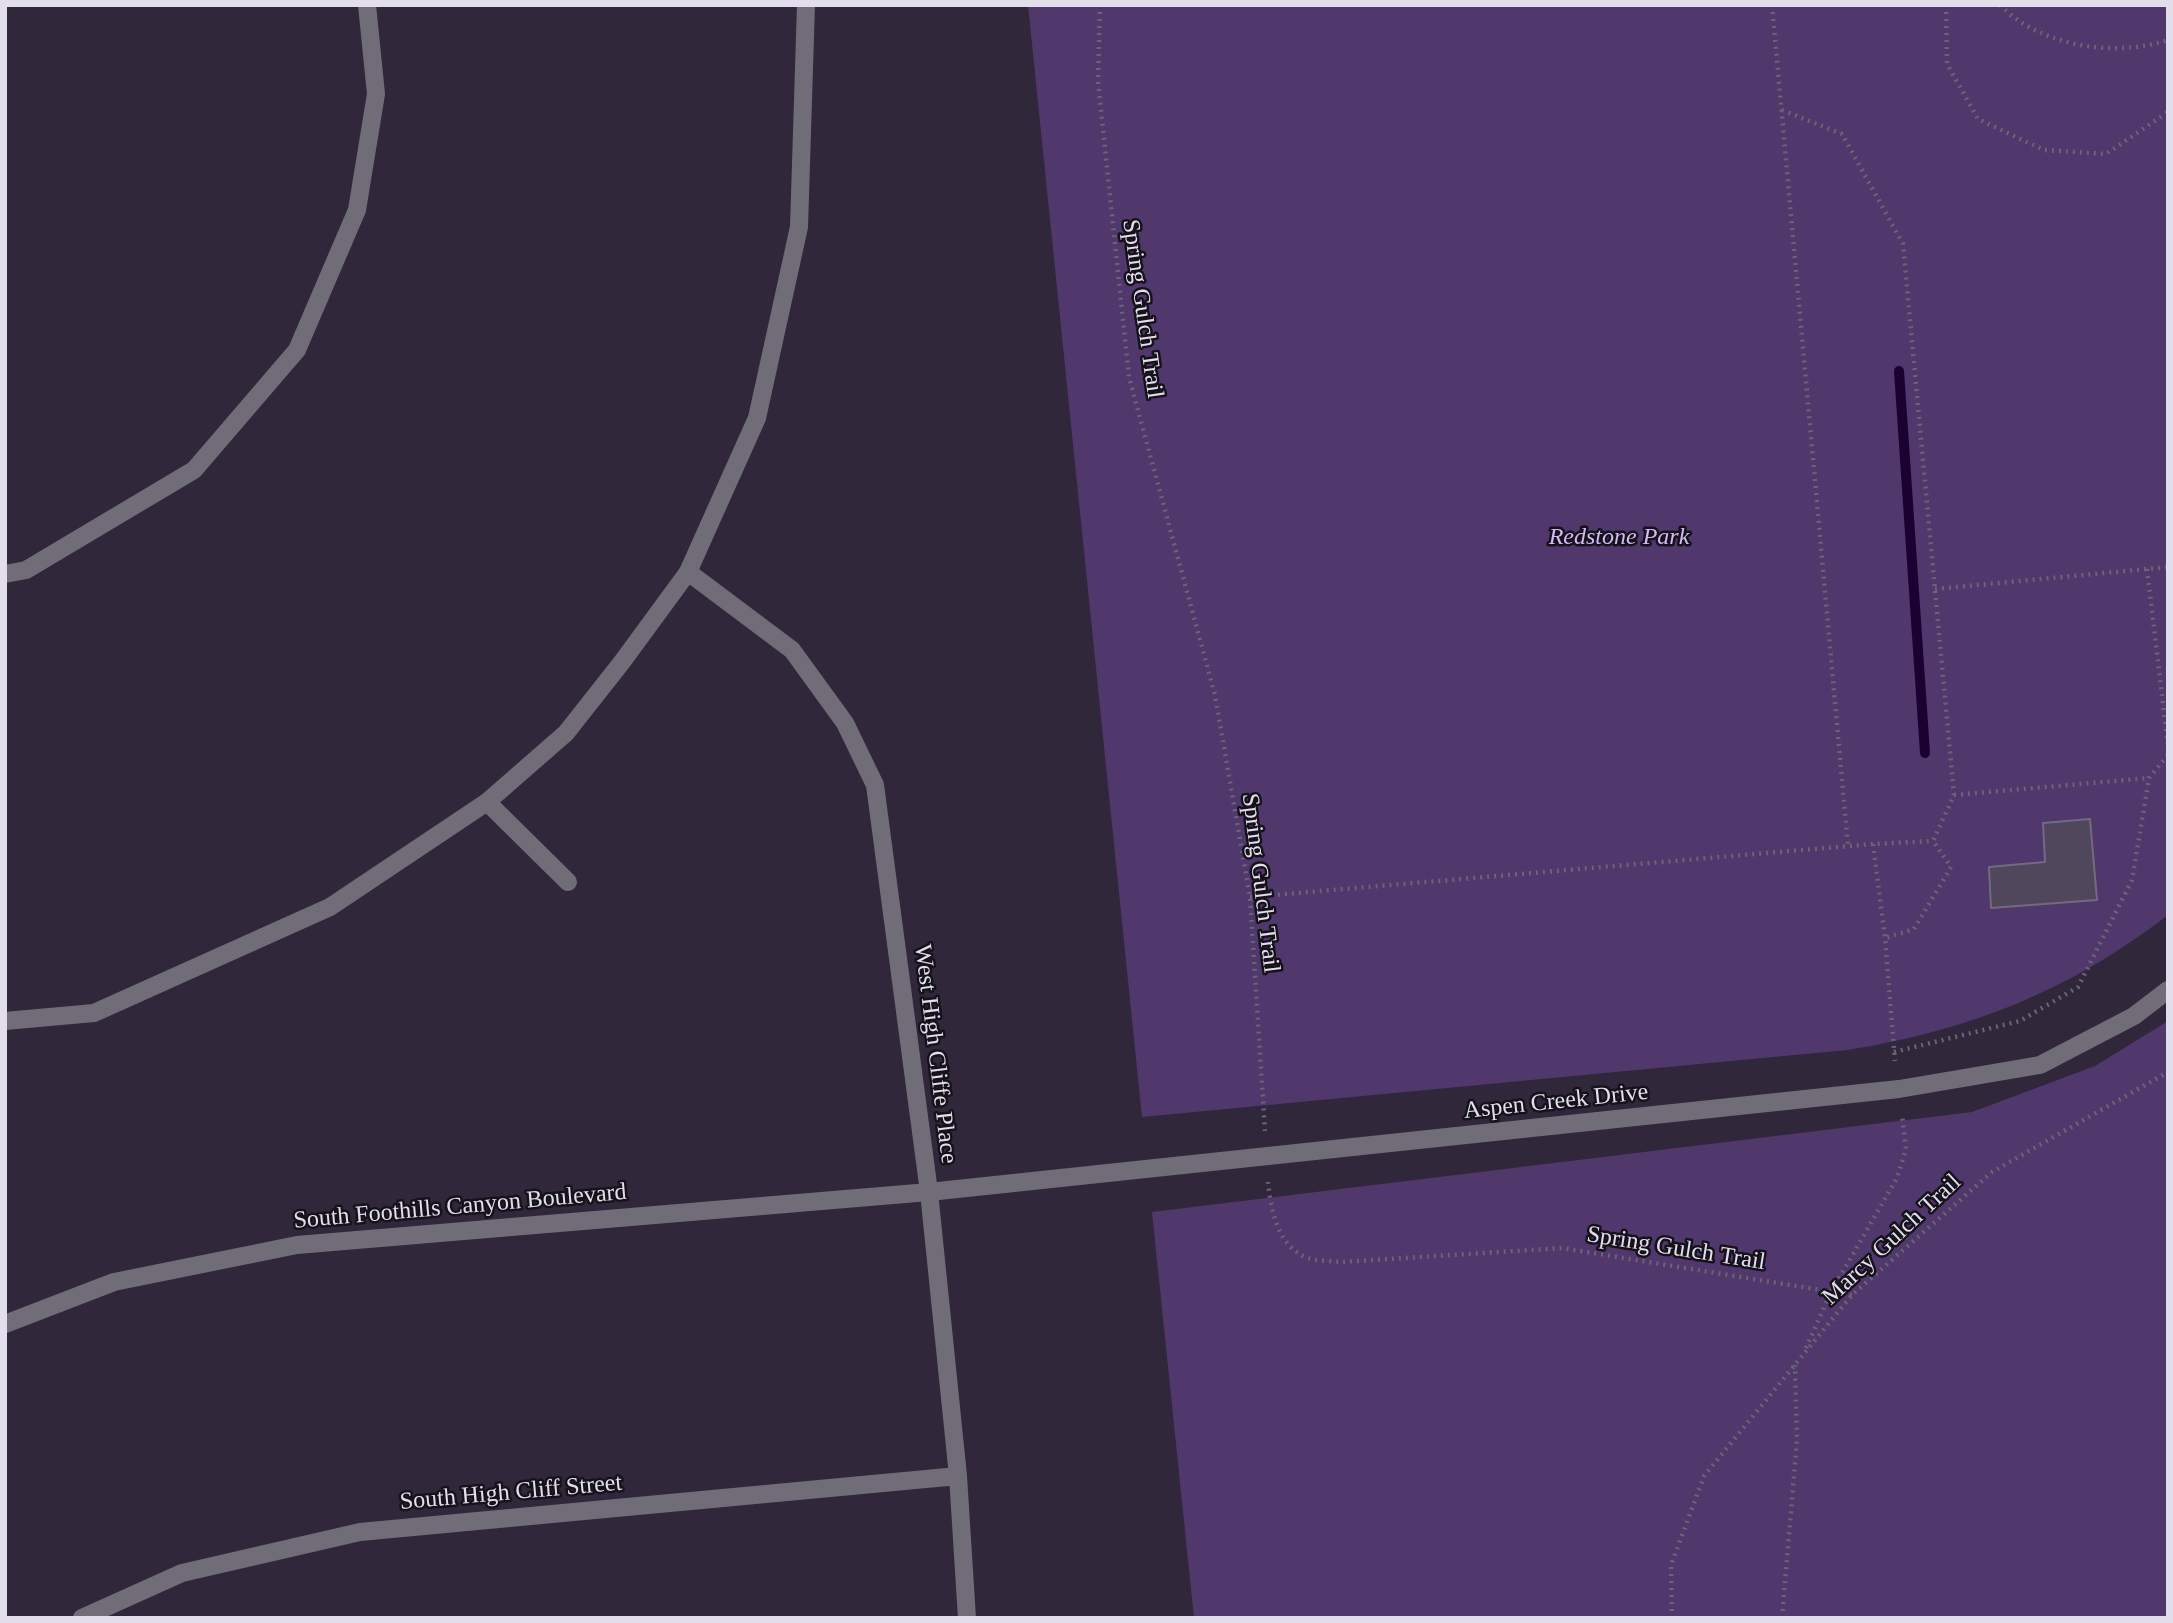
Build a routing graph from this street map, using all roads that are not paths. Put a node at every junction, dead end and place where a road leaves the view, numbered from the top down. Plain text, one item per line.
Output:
1 (367, 5) edge
2 (806, 5) edge
3 (688, 572) junction
4 (5, 573) edge
5 (487, 802) junction
6 (568, 882) dead end
7 (2168, 990) edge
8 (5, 1021) edge
9 (929, 1192) junction
10 (5, 1324) edge
11 (958, 1476) junction
12 (82, 1618) edge
13 (967, 1618) edge

1 - 4 street
2 - 3 street
3 - 5 street
3 - 9 street, West High Cliffe Place
5 - 6 street
5 - 8 street
7 - 9 street, Aspen Creek Drive
9 - 10 street, South Foothills Canyon Boulevard
9 - 11 street, West High Cliffe Place
11 - 12 street, South High Cliff Street
11 - 13 street, West High Cliffe Place

